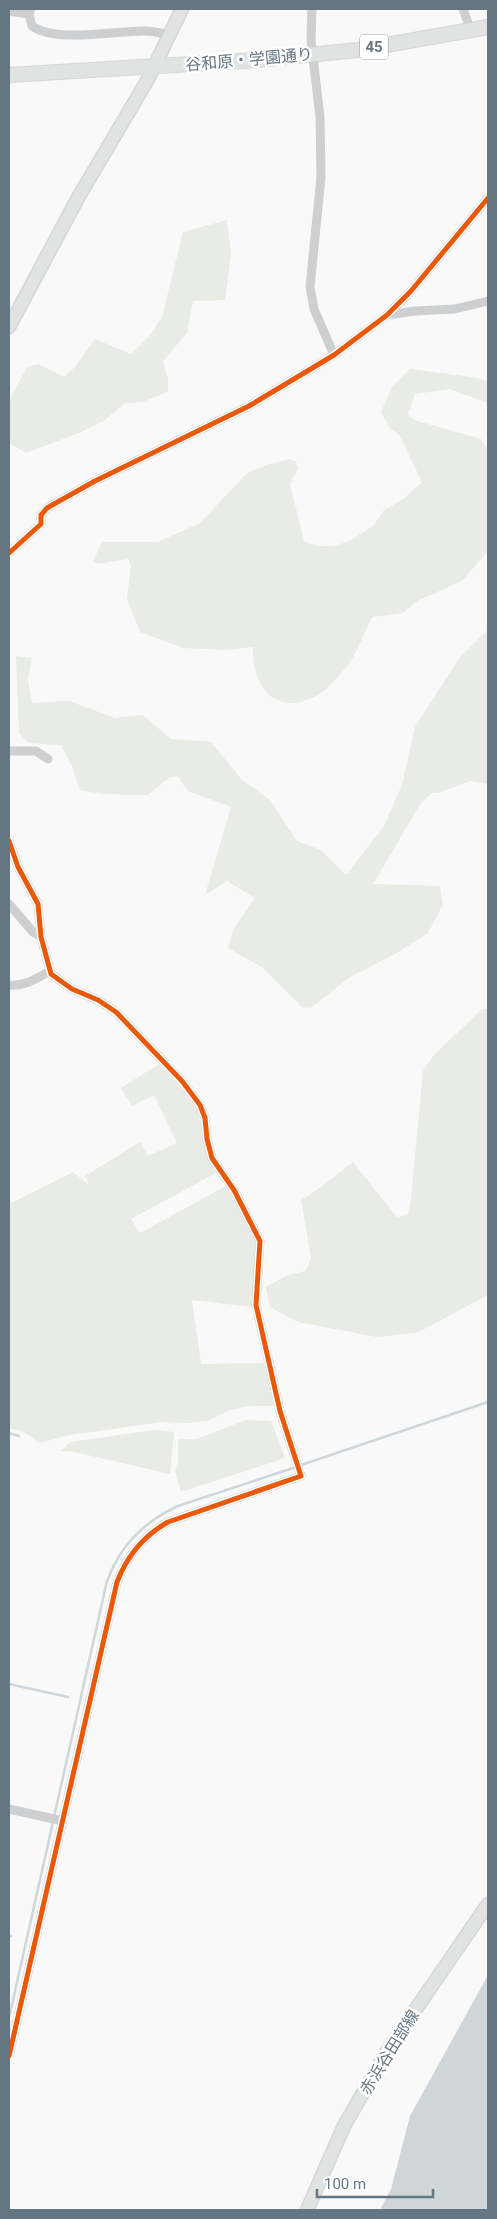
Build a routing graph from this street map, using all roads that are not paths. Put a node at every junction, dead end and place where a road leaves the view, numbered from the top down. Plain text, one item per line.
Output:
1 (182, 9) edge
2 (312, 9) edge
3 (462, 9) edge
4 (9, 11) edge
5 (30, 12) edge
6 (488, 27) edge
7 (471, 31) junction
8 (171, 35) junction
9 (313, 54) junction
10 (155, 66) junction
11 (9, 75) edge
12 (488, 198) edge
13 (488, 301) edge
14 (387, 315) junction
15 (9, 328) edge
16 (334, 355) junction
17 (9, 553) edge
18 (9, 751) edge
19 (48, 759) dead end
20 (9, 841) edge
21 (9, 904) edge
22 (42, 938) junction
23 (50, 971) junction
24 (9, 985) edge
25 (9, 1809) edge
26 (60, 1821) junction
27 (488, 1904) edge
28 (9, 2056) edge
29 (307, 2210) edge

1 - 8 street
2 - 9 street
3 - 7 street
4 - 5 street
5 - 8 street
6 - 7 main road, 谷和原・学園通り / 45
7 - 9 main road, 谷和原・学園通り / 45
8 - 10 street
9 - 10 main road, 谷和原・学園通り / 45
9 - 16 street
10 - 11 main road, 谷和原・学園通り / 45
10 - 15 street
12 - 14 street
13 - 14 street
14 - 16 street
16 - 17 street
18 - 19 street
20 - 22 street
21 - 22 street
22 - 23 street
23 - 24 street
23 - 26 street
25 - 26 street
26 - 28 street
27 - 29 street, 赤浜谷田部線

